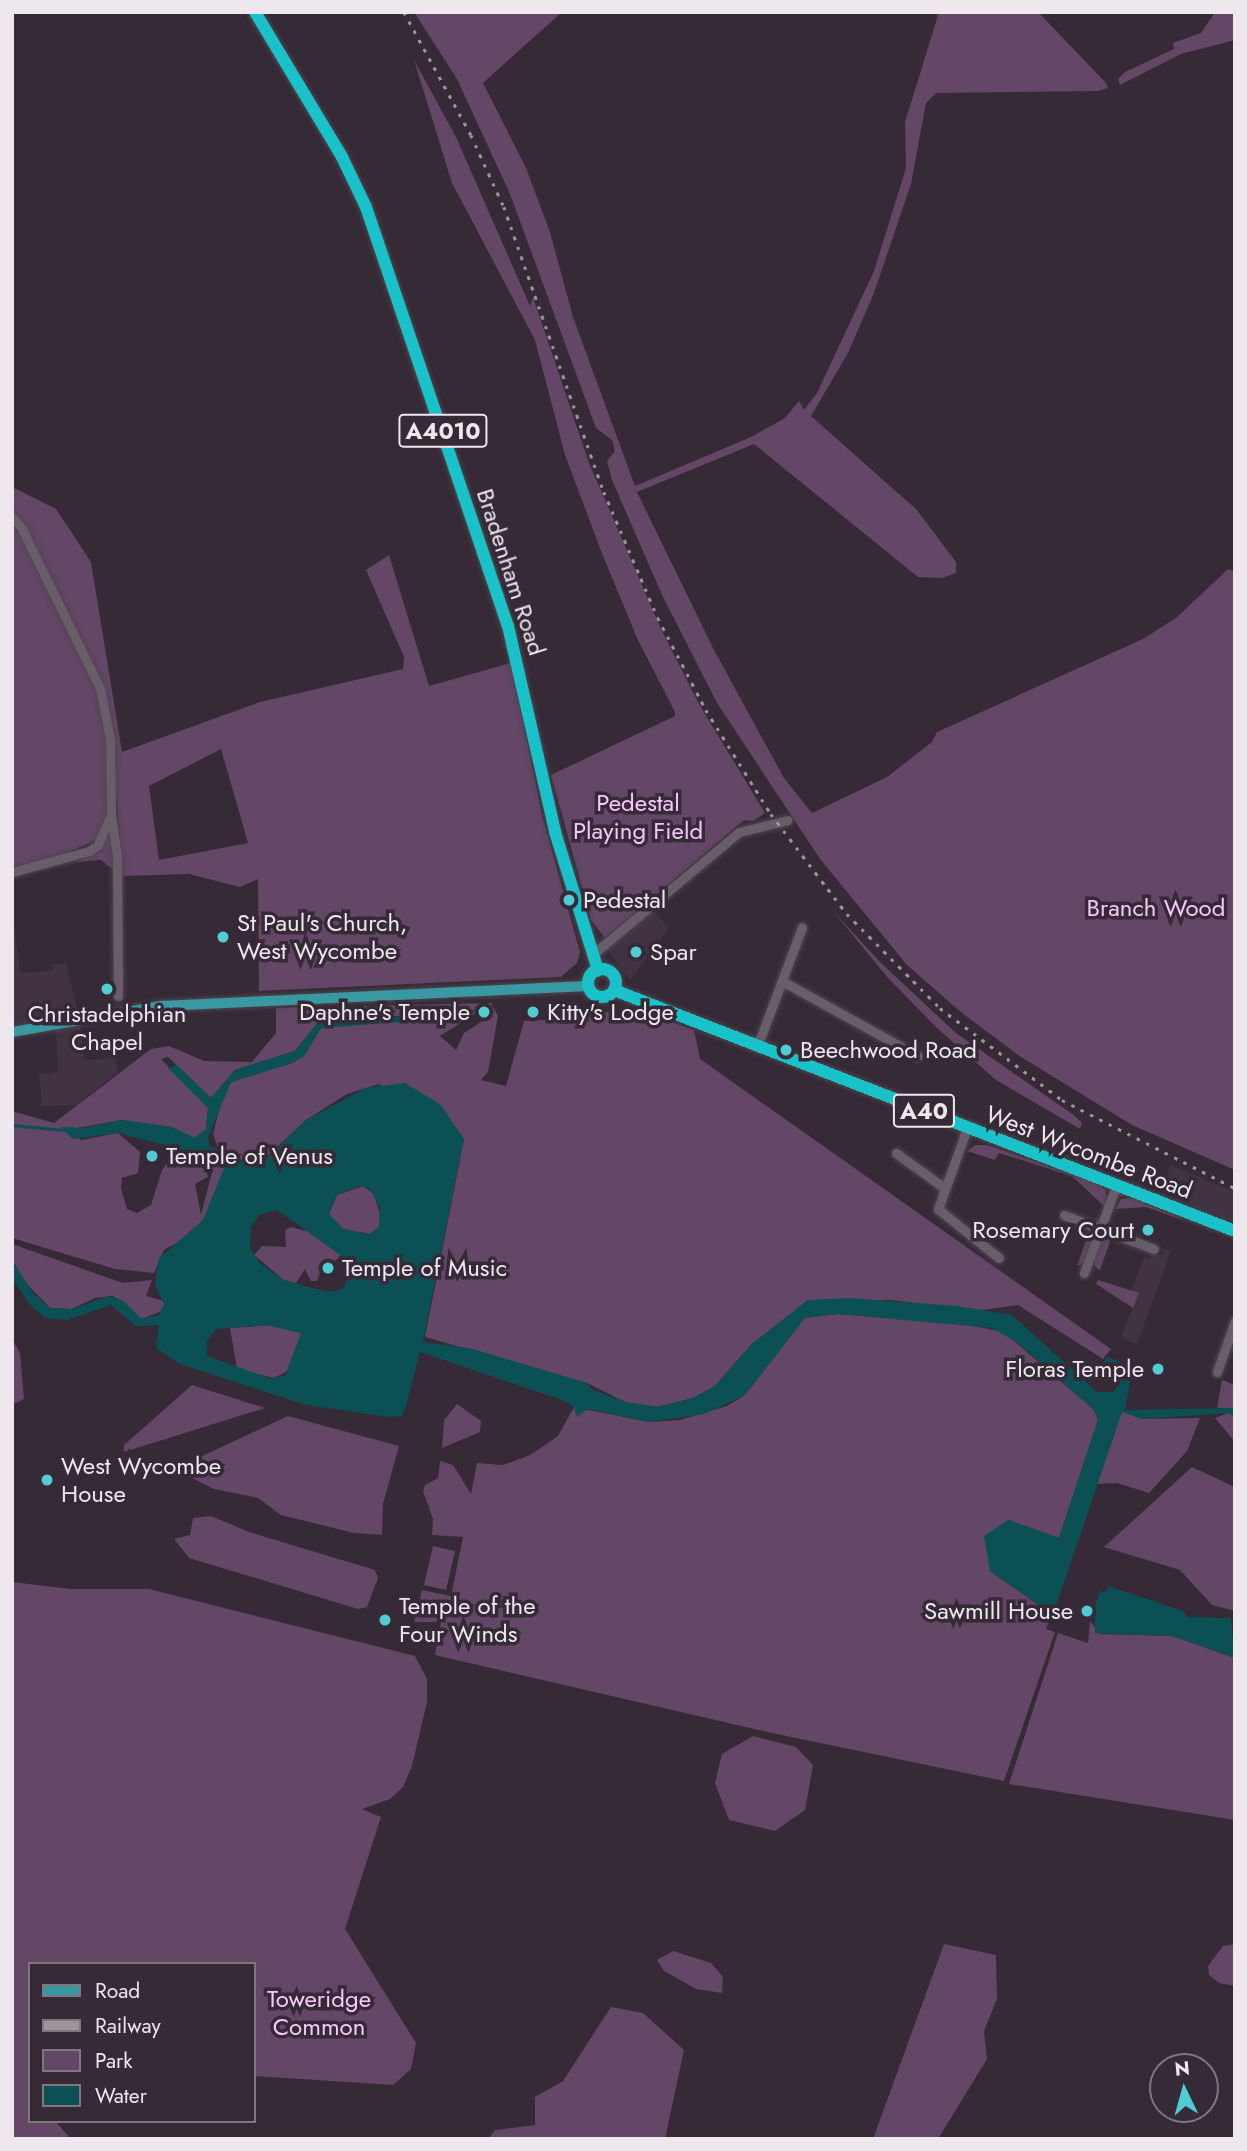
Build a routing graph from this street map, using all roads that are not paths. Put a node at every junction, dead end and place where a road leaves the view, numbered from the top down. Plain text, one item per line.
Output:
1 (255, 12) edge
2 (12, 517) edge
3 (111, 814) junction
4 (788, 820) dead end
5 (12, 872) edge
6 (802, 927) dead end
7 (593, 954) junction
8 (598, 970) junction
9 (782, 981) junction
10 (587, 986) junction
11 (614, 990) junction
12 (118, 1005) junction
13 (12, 1032) edge
14 (757, 1047) junction
15 (918, 1056) dead end
16 (967, 1128) junction
17 (896, 1153) dead end
18 (1116, 1186) junction
19 (943, 1187) junction
20 (1064, 1215) dead end
21 (1100, 1228) junction
22 (1235, 1231) edge
23 (1154, 1249) dead end
24 (999, 1258) dead end
25 (1084, 1273) dead end
26 (1235, 1321) edge
27 (1217, 1372) dead end

1 - 7 highway, Bradenham Road / A4010
2 - 3 street
3 - 5 street
3 - 12 street
4 - 7 street
6 - 9 street
7 - 8 highway, Bradenham Road / A4010
8 - 10 highway
8 - 11 highway, A40
9 - 14 street
9 - 15 street
10 - 11 highway, A40
10 - 12 main road, A40
11 - 14 highway, West Wycombe Road / A40
12 - 13 main road, A40
14 - 16 highway, West Wycombe Road / A40
16 - 18 highway, West Wycombe Road / A40
16 - 19 street
17 - 19 street
18 - 21 street
18 - 22 highway, West Wycombe Road / A40
19 - 24 street
20 - 21 street
21 - 23 street
21 - 25 street
26 - 27 street

